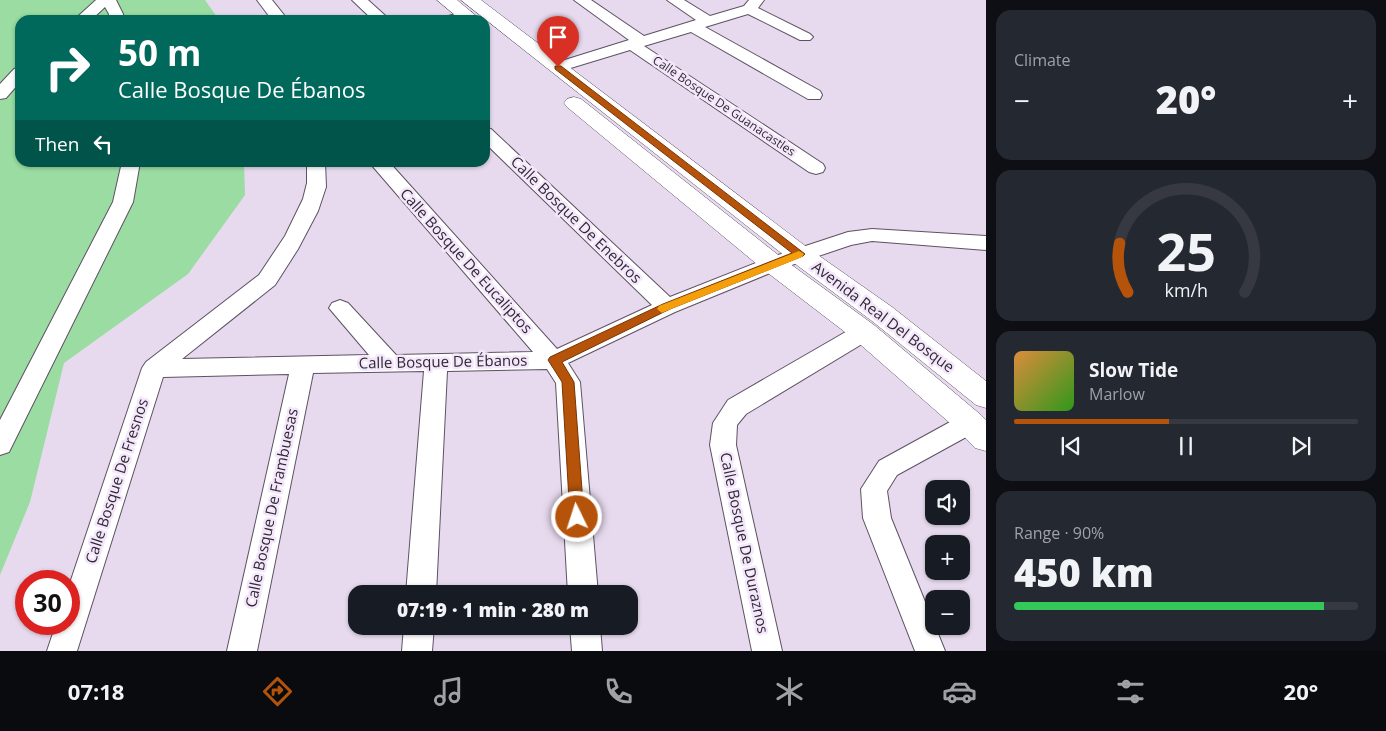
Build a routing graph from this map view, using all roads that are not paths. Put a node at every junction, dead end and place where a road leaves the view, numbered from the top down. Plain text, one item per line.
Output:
1 (107, 0) edge
2 (264, 0) edge
3 (359, 0) edge
4 (446, 0) edge
5 (581, 0) edge
6 (674, 0) edge
7 (753, 4) edge
8 (464, 14) edge
9 (88, 15) edge
10 (116, 15) edge
11 (276, 15) edge
12 (376, 15) edge
13 (708, 21) junction
14 (692, 26) junction
15 (490, 29) edge
16 (490, 35) edge
17 (805, 37) dead end
18 (636, 43) junction
19 (558, 67) junction
20 (15, 78) edge
21 (0, 94) edge
22 (814, 95) dead end
23 (490, 138) edge
24 (130, 167) edge
25 (316, 167) edge
26 (382, 167) edge
27 (816, 168) dead end
28 (986, 243) edge
29 (800, 254) junction
30 (774, 264) junction
31 (666, 307) junction
32 (340, 308) dead end
33 (864, 332) junction
34 (554, 360) junction
35 (436, 362) junction
36 (390, 363) junction
37 (302, 365) junction
38 (154, 368) junction
39 (986, 397) edge
40 (978, 431) edge
41 (0, 445) edge
42 (422, 585) edge
43 (582, 585) edge
44 (418, 635) edge
45 (586, 635) edge
46 (62, 651) edge
47 (242, 651) edge
48 (417, 651) edge
49 (587, 651) edge
50 (767, 651) edge
51 (930, 651) edge

1 - 9 street
1 - 10 street
2 - 11 street
3 - 12 street
4 - 8 main road, Avenida Real Del Bosque
5 - 18 street, Calle Bosque De Guanacastles
6 - 13 street
7 - 13 street
7 - 17 street
13 - 14 street
14 - 18 street
14 - 22 street
15 - 19 main road, Avenida Real Del Bosque
16 - 30 main road, Avenida Real Del Bosque
18 - 19 street
18 - 27 street, Calle Bosque De Guanacastles
19 - 29 main road, Avenida Real Del Bosque
20 - 21 street
23 - 31 street, Calle Bosque De Enebros
24 - 41 street
25 - 38 street
26 - 34 street, Calle Bosque De Eucaliptos
28 - 29 street, Calle Bosque De Ébanos
29 - 30 street, Calle Bosque De Ébanos
29 - 39 main road, Avenida Real Del Bosque
30 - 31 street, Calle Bosque De Ébanos
30 - 33 main road, Avenida Real Del Bosque
31 - 34 street, Calle Bosque De Ébanos
32 - 36 street
33 - 40 main road, Avenida Real Del Bosque
33 - 50 street, Calle Bosque De Duraznos
34 - 35 street, Calle Bosque De Ébanos
34 - 43 street, Calle Bosque De Eucaliptos
35 - 36 street, Calle Bosque De Ébanos
35 - 42 street
36 - 37 street, Calle Bosque De Ébanos
37 - 38 street, Calle Bosque De Ébanos
37 - 47 street, Calle Bosque De Frambuesas
38 - 46 street, Calle Bosque De Fresnos
40 - 51 street
44 - 48 street
45 - 49 street

